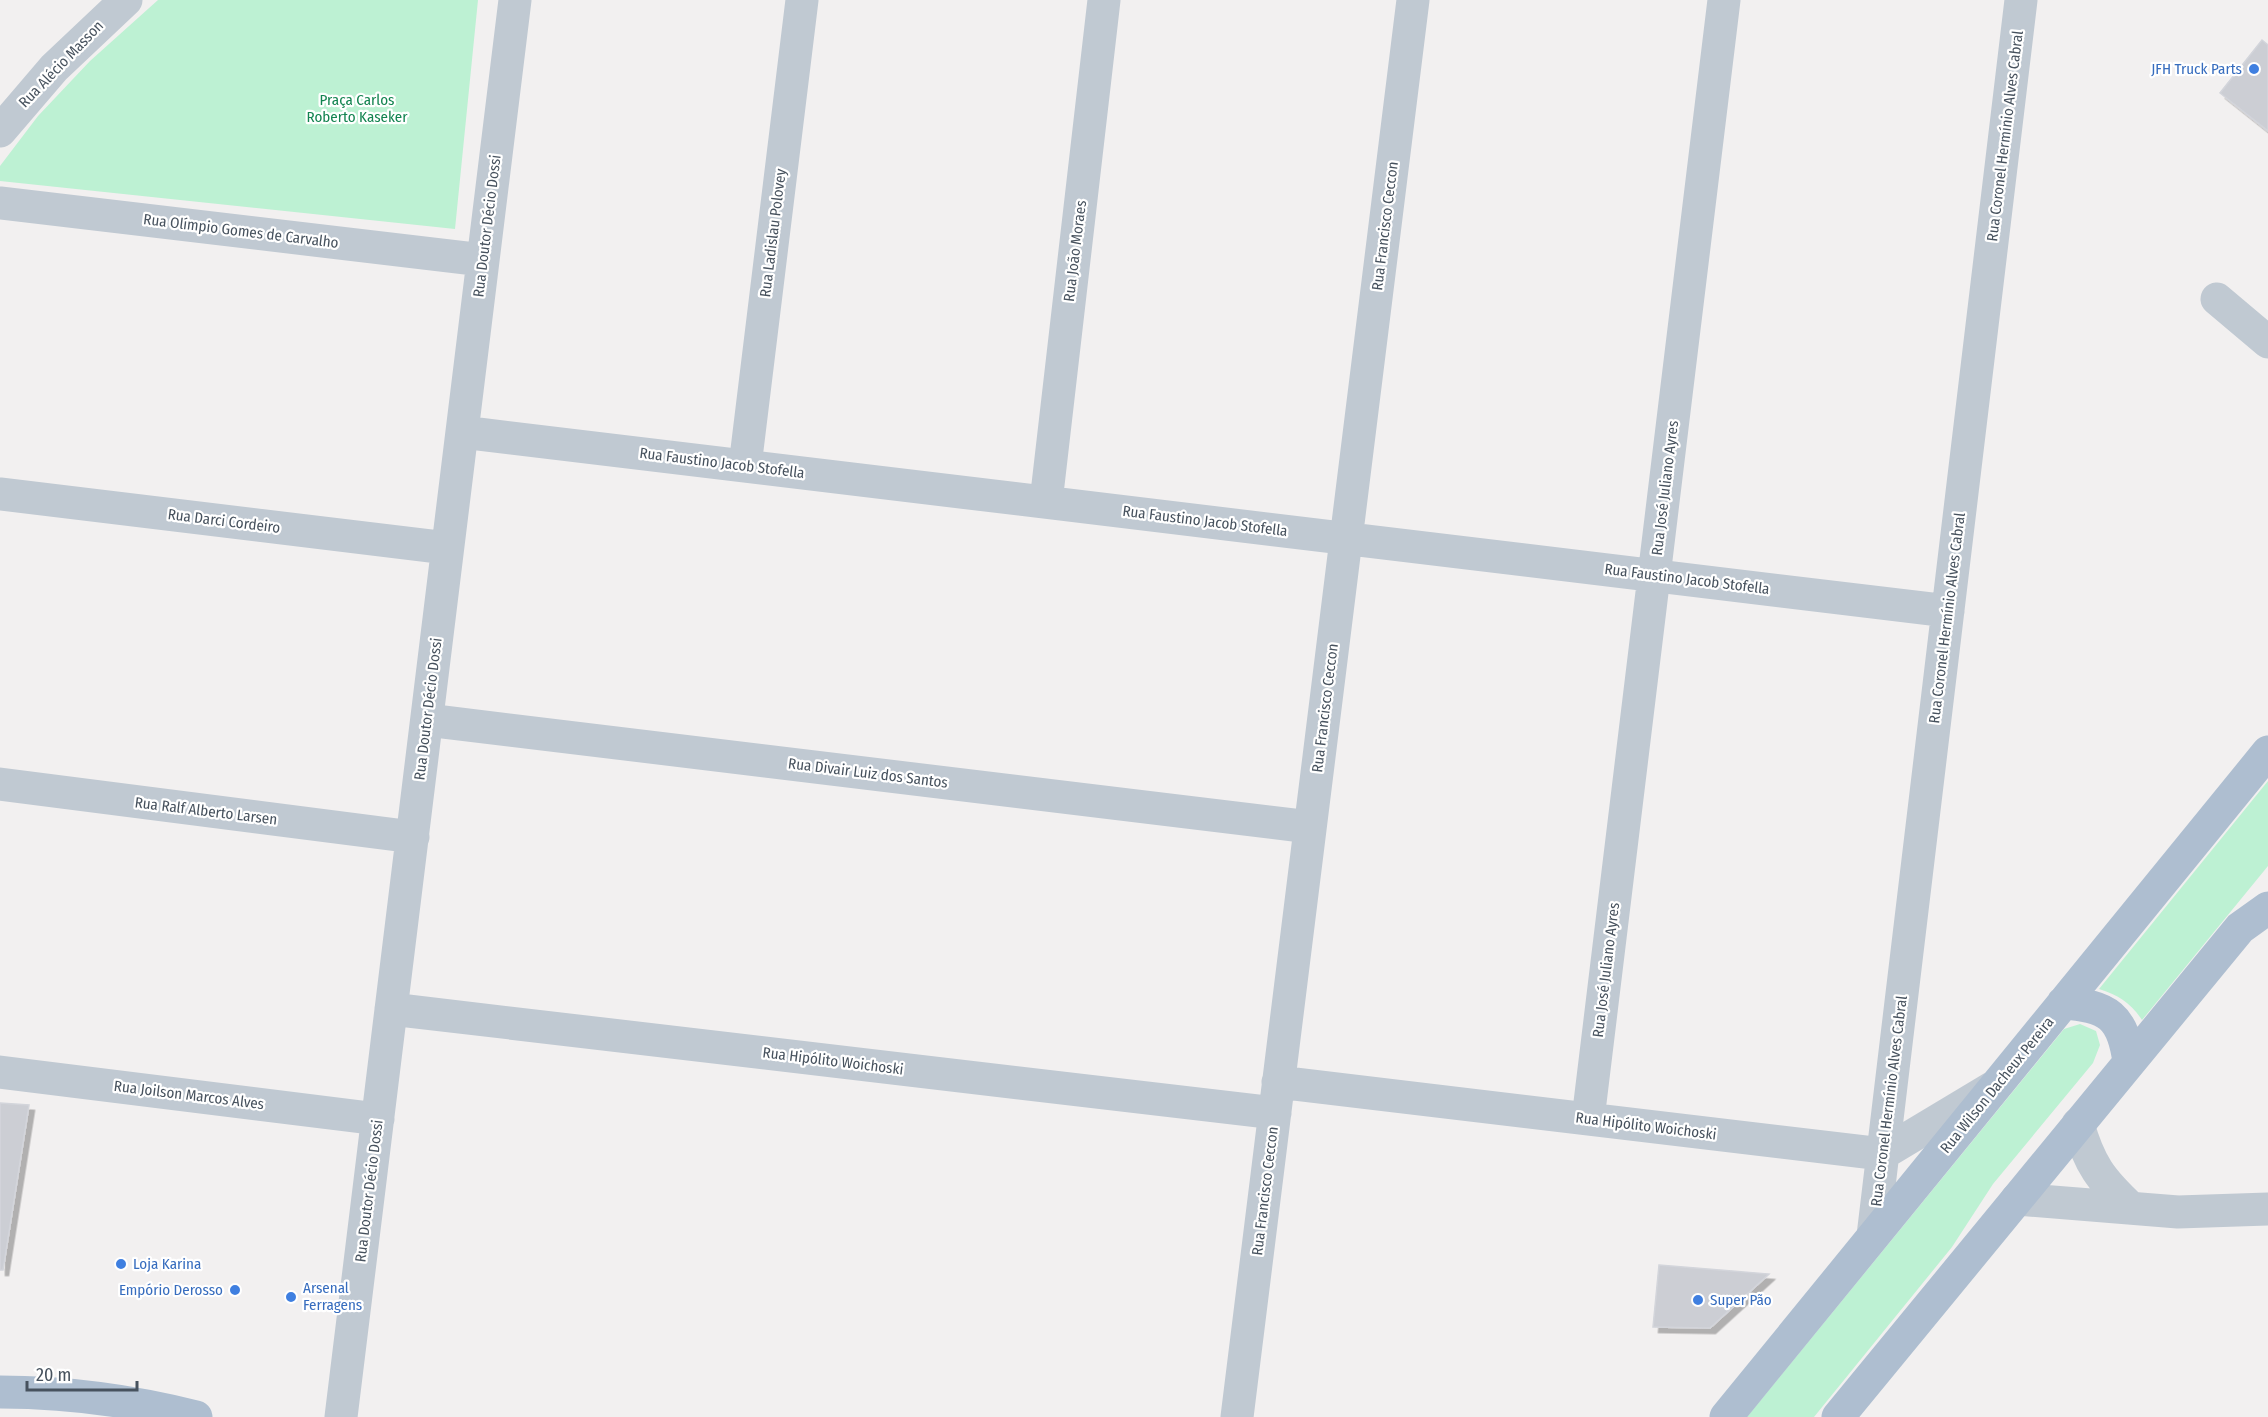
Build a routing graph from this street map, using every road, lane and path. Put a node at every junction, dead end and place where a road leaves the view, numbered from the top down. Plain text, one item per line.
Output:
1 (126, 0) edge
2 (515, 0) edge
3 (802, 0) edge
4 (1104, 0) edge
5 (1413, 0) edge
6 (1724, 0) edge
7 (2021, 0) edge
8 (0, 132) edge
9 (0, 203) edge
10 (483, 260) junction
11 (2217, 299) dead end
12 (2268, 342) edge
13 (462, 432) junction
14 (745, 466) junction
15 (0, 494) edge
16 (1046, 502) junction
17 (1346, 538) junction
18 (447, 548) junction
19 (1654, 575) junction
20 (1948, 611) junction
21 (427, 720) junction
22 (2268, 752) edge
23 (0, 784) edge
24 (1310, 827) junction
25 (412, 837) junction
26 (2268, 893) edge
27 (2268, 908) edge
28 (2240, 928) junction
29 (2063, 1003) junction
30 (391, 1009) junction
31 (2129, 1062) junction
32 (0, 1072) edge
33 (1996, 1086) junction
34 (1276, 1098) junction
35 (378, 1119) junction
36 (1588, 1119) junction
37 (2078, 1124) junction
38 (1882, 1154) junction
39 (2017, 1199) junction
40 (2131, 1208) junction
41 (2268, 1209) edge
42 (1873, 1236) junction
43 (0, 1392) edge
44 (195, 1417) edge
45 (341, 1417) edge
46 (1237, 1417) edge
47 (1726, 1417) edge
48 (1838, 1417) edge

1 - 8 street, Rua Alécio Masson
2 - 10 street, Rua Doutor Décio Dossi
3 - 14 street, Rua Ladislau Polovey
4 - 16 street, Rua João Moraes
5 - 17 street, Rua Francisco Ceccon
6 - 19 street, Rua José Juliano Ayres
7 - 20 street, Rua Coronel Hermínio Alves Cabral
9 - 10 street, Rua Olímpio Gomes de Carvalho
10 - 13 street, Rua Doutor Décio Dossi
11 - 12 street
13 - 14 street, Rua Faustino Jacob Stofella
13 - 18 street, Rua Doutor Décio Dossi
14 - 16 street, Rua Faustino Jacob Stofella
15 - 18 street, Rua Darci Cordeiro
16 - 17 street, Rua Faustino Jacob Stofella
17 - 19 street, Rua Faustino Jacob Stofella
17 - 24 street, Rua Francisco Ceccon
18 - 21 street, Rua Doutor Décio Dossi
19 - 20 street, Rua Faustino Jacob Stofella
19 - 36 street, Rua José Juliano Ayres
20 - 38 street, Rua Coronel Hermínio Alves Cabral
21 - 24 street, Rua Divair Luiz dos Santos
21 - 25 street, Rua Doutor Décio Dossi
22 - 29 main road, Rua Wilson Dacheux Pereira
23 - 25 street, Rua Ralf Alberto Larsen
24 - 34 street, Rua Francisco Ceccon
25 - 30 street, Rua Doutor Décio Dossi
26 - 28 street
27 - 28 main road
28 - 31 main road
29 - 31 main road
29 - 33 main road, Rua Wilson Dacheux Pereira
30 - 34 street, Rua Hipólito Woichoski
30 - 35 street, Rua Doutor Décio Dossi
31 - 37 main road
32 - 35 street, Rua Joilson Marcos Alves
33 - 38 street
33 - 42 main road, Rua Wilson Dacheux Pereira
34 - 36 street, Rua Hipólito Woichoski
34 - 46 street, Rua Francisco Ceccon
35 - 45 street, Rua Doutor Décio Dossi
36 - 38 street, Rua Hipólito Woichoski
37 - 39 main road
37 - 40 street
38 - 42 street, Rua Coronel Hermínio Alves Cabral
39 - 40 street
39 - 48 main road
40 - 41 street
42 - 47 main road, Rua Wilson Dacheux Pereira
43 - 44 main road

